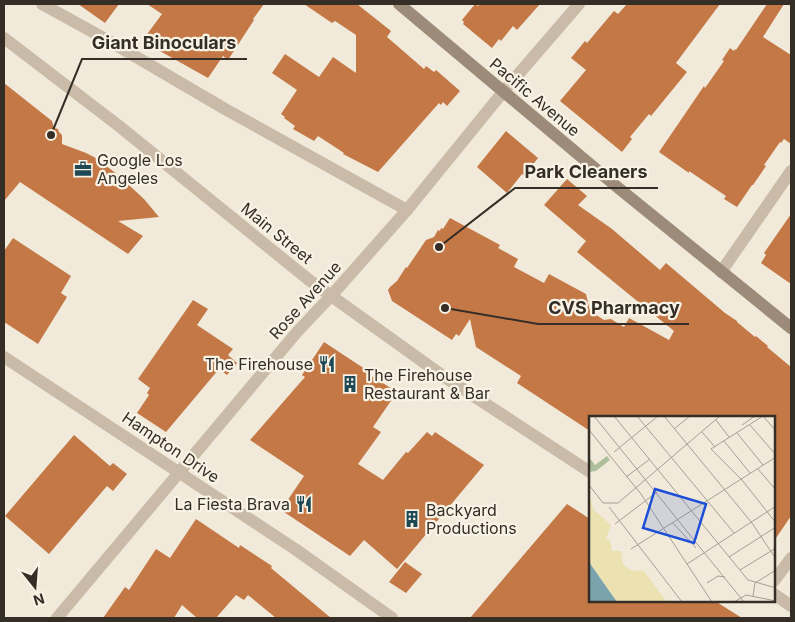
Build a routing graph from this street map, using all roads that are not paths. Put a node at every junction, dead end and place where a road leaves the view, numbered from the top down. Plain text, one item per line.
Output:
1 (42, 4) edge
2 (399, 4) edge
3 (579, 4) edge
4 (4, 38) edge
5 (504, 92) junction
6 (791, 171) edge
7 (407, 210) junction
8 (721, 272) junction
9 (331, 296) junction
10 (791, 328) edge
11 (4, 357) edge
12 (589, 471) edge
13 (179, 472) junction
14 (791, 558) edge
15 (775, 580) edge
16 (775, 595) edge
17 (791, 606) edge
18 (57, 618) edge
19 (392, 618) edge

1 - 7 street
2 - 5 main road, Pacific Avenue
3 - 5 street, Rose Avenue
4 - 9 street, Main Street
5 - 7 street, Rose Avenue
5 - 8 main road, Pacific Avenue
6 - 8 street
7 - 9 street, Rose Avenue
8 - 10 main road, Pacific Avenue
9 - 12 street, Main Street
9 - 13 street, Rose Avenue
11 - 13 street, Hampton Drive
13 - 18 street, Rose Avenue
13 - 19 street, Hampton Drive
14 - 15 street
16 - 17 street

